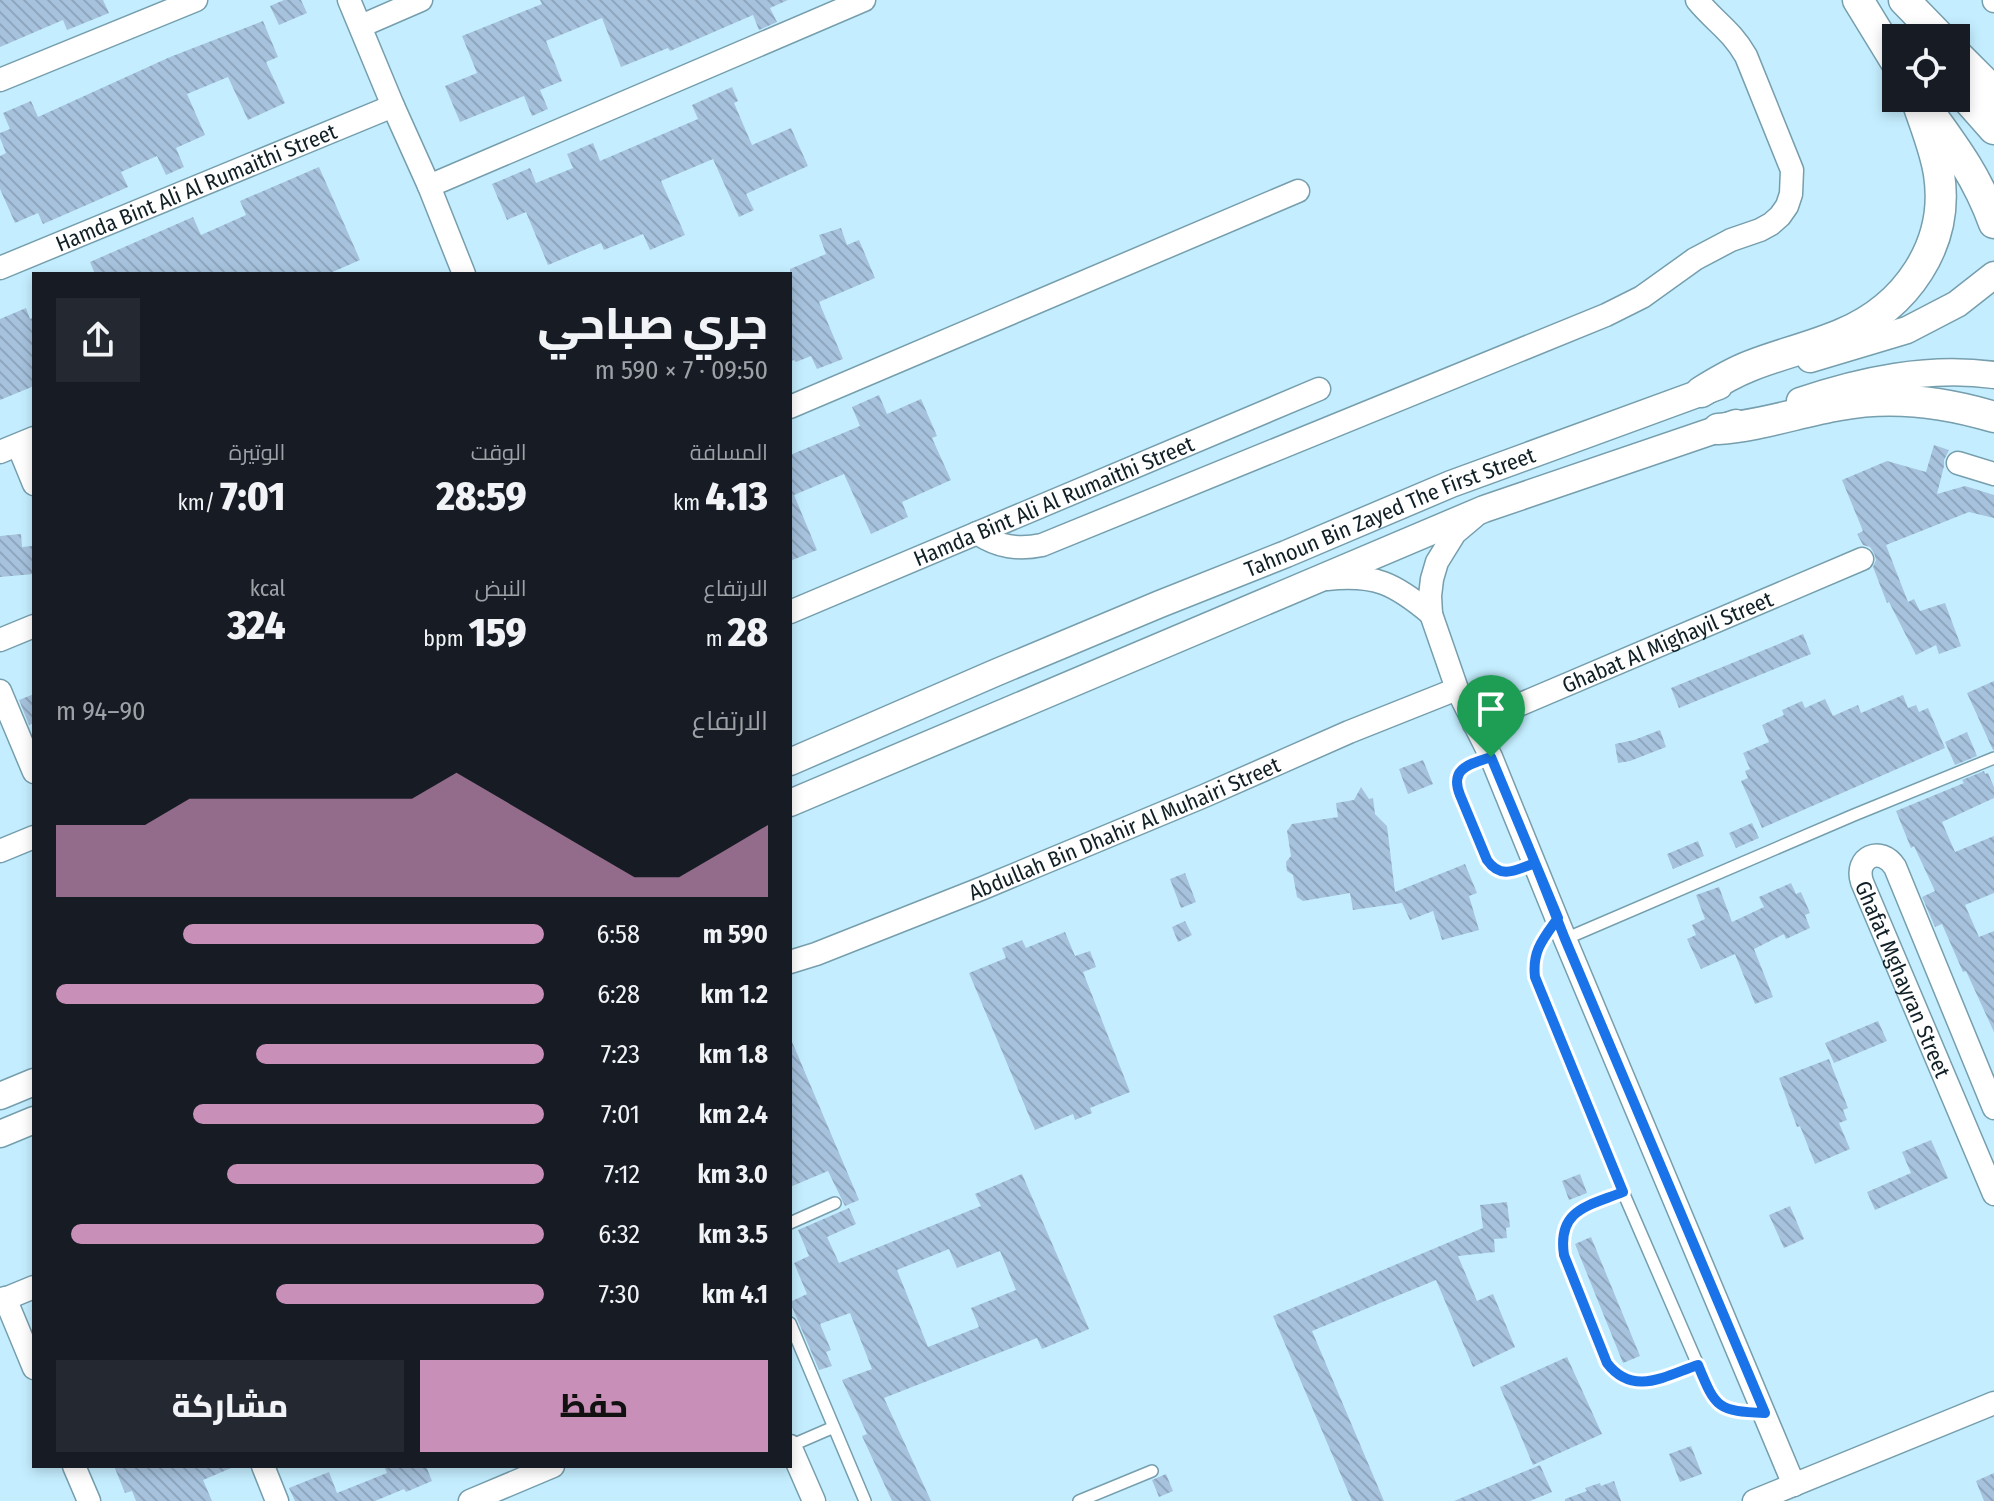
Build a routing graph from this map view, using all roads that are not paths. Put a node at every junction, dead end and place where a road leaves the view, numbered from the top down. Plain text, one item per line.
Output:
1 (196, 0) edge
2 (349, 0) edge
3 (421, 0) edge
4 (864, 0) edge
5 (1697, 0) edge
6 (1858, 0) edge
7 (1902, 0) edge
8 (1917, 24) edge
9 (1927, 24) edge
10 (361, 26) junction
11 (1882, 39) edge
12 (1970, 68) edge
13 (0, 80) edge
14 (1994, 92) edge
15 (1970, 102) edge
16 (393, 106) junction
17 (1922, 112) edge
18 (1928, 112) edge
19 (1994, 129) edge
20 (429, 186) junction
21 (1298, 191) dead end
22 (1994, 223) edge
23 (0, 268) edge
24 (455, 271) edge
25 (1994, 275) edge
26 (1994, 375) edge
27 (1319, 389) dead end
28 (1701, 392) junction
29 (792, 406) edge
30 (1994, 417) edge
31 (1718, 429) junction
32 (17, 445) edge
33 (1958, 463) dead end
34 (1994, 474) edge
35 (32, 479) edge
36 (1484, 509) junction
37 (977, 533) junction
38 (1862, 559) dead end
39 (1322, 579) junction
40 (792, 611) edge
41 (1431, 614) junction
42 (32, 627) edge
43 (0, 640) edge
44 (1457, 689) junction
45 (0, 691) edge
46 (1474, 724) junction
47 (1491, 757) junction
48 (1994, 758) edge
49 (792, 761) edge
50 (32, 767) edge
51 (792, 802) edge
52 (32, 838) edge
53 (0, 851) edge
54 (1535, 863) junction
55 (1561, 929) junction
56 (792, 961) edge
57 (32, 1083) edge
58 (0, 1096) edge
59 (1994, 1108) edge
60 (32, 1121) edge
61 (0, 1134) edge
62 (1623, 1192) junction
63 (1994, 1194) edge
64 (835, 1203) dead end
65 (792, 1222) edge
66 (32, 1288) edge
67 (3, 1300) edge
68 (792, 1328) edge
69 (32, 1364) edge
70 (1698, 1365) junction
71 (1994, 1403) edge
72 (1765, 1413) junction
73 (834, 1427) junction
74 (792, 1445) edge
75 (792, 1452) edge
76 (75, 1468) edge
77 (264, 1468) edge
78 (548, 1468) edge
79 (1152, 1471) dead end
80 (1794, 1485) junction
81 (808, 1499) edge
82 (89, 1501) edge
83 (277, 1501) edge
84 (470, 1501) edge
85 (865, 1501) edge
86 (1080, 1501) edge
87 (1754, 1501) edge

1 - 13 street
2 - 10 street
3 - 10 street
4 - 20 street
5 - 37 street
6 - 11 main road
7 - 8 main road
7 - 9 main road
10 - 16 street
12 - 14 main road
15 - 19 main road
16 - 20 street
16 - 23 street, Hamda Bint Ali Al Rumaithi Street
17 - 28 main road
18 - 22 main road
20 - 24 street
21 - 29 street
25 - 28 street, Tahnoun Bin Zayed The First Street
26 - 31 street, Tahnoun Bin Zayed The First Street
27 - 37 street, Hamda Bint Ali Al Rumaithi Street
28 - 49 street, Tahnoun Bin Zayed The First Street
30 - 31 main road
31 - 36 street, Tahnoun Bin Zayed The First Street
32 - 35 street
33 - 34 street
36 - 39 street, Tahnoun Bin Zayed The First Street
36 - 41 street
37 - 40 street, Hamda Bint Ali Al Rumaithi Street
38 - 46 street, Ghabat Al Mighayil Street
39 - 41 street
39 - 51 street, Tahnoun Bin Zayed The First Street
41 - 44 street
42 - 43 street
44 - 46 street
44 - 56 street, Abdullah Bin Dhahir Al Muhairi Street
45 - 50 street
46 - 47 street
47 - 54 street
47 - 54 lane
48 - 55 lane
52 - 53 street
54 - 55 street
55 - 62 lane
55 - 72 street
57 - 58 street
59 - 63 street, Ghafat Mghayran Street
60 - 61 street
62 - 70 lane
62 - 70 lane
64 - 65 lane
66 - 67 street
67 - 69 street
68 - 73 lane
70 - 72 lane
71 - 80 street
72 - 80 street
73 - 74 lane
73 - 85 lane
75 - 81 street
76 - 82 street
77 - 83 street
78 - 84 street
79 - 86 lane
80 - 87 street

